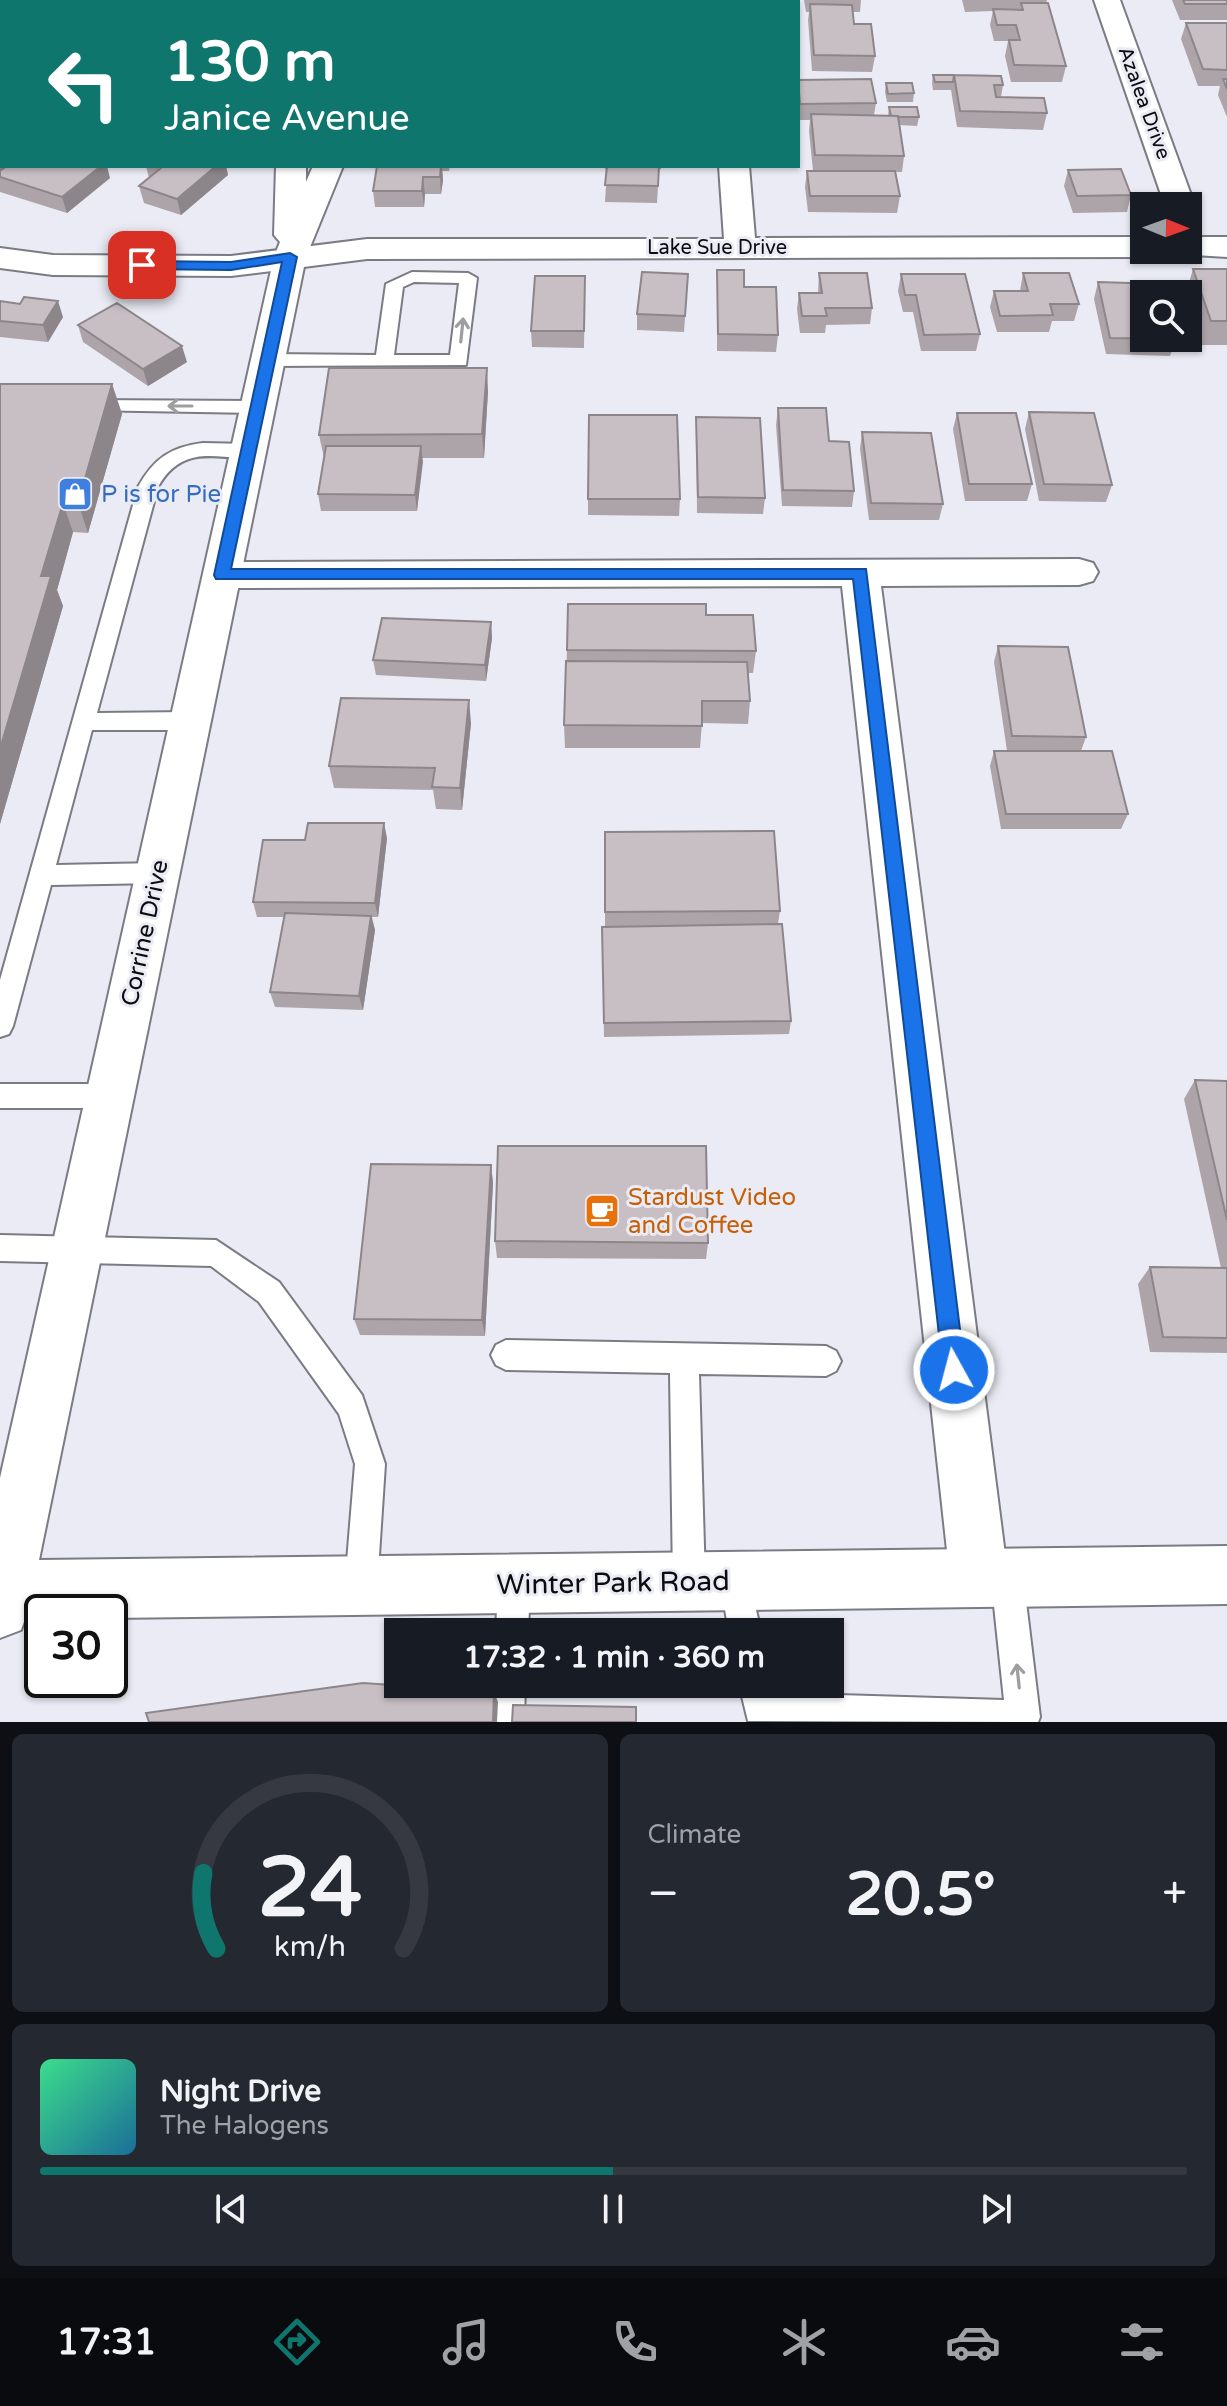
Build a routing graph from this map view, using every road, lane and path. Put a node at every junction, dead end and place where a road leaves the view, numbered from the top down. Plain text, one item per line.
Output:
1 (1107, 0) edge
2 (291, 168) edge
3 (327, 168) edge
4 (734, 168) edge
5 (1175, 192) edge
6 (1202, 243) edge
7 (740, 247) junction
8 (1130, 247) edge
9 (1227, 247) edge
10 (290, 257) junction
11 (0, 258) edge
12 (268, 360) junction
13 (384, 360) junction
14 (76, 406) edge
15 (258, 407) junction
16 (249, 450) junction
17 (1079, 572) dead end
18 (860, 573) junction
19 (222, 575) junction
20 (190, 721) junction
21 (84, 722) junction
22 (158, 873) junction
23 (42, 875) junction
24 (0, 1026) edge
25 (0, 1096) edge
26 (110, 1096) junction
27 (0, 1248) edge
28 (77, 1248) junction
29 (506, 1355) dead end
30 (684, 1359) junction
31 (826, 1361) dead end
32 (1227, 1575) edge
33 (993, 1578) junction
34 (361, 1586) junction
35 (1, 1596) edge
36 (723, 1598) edge
37 (513, 1608) edge
38 (508, 1698) edge
39 (758, 1705) edge
40 (1025, 1719) edge
41 (507, 1722) edge

1 - 5 street, Azalea Drive
2 - 10 street, Corrine Drive
3 - 10 street, Corrine Drive
4 - 7 street
6 - 9 street
7 - 8 street, Lake Sue Drive
7 - 10 street, Lake Sue Drive
10 - 11 street, Lake Sue Drive
10 - 12 street, Corrine Drive
12 - 13 lane
12 - 15 street, Corrine Drive
13 -> 13 lane
15 -> 14 lane
15 - 16 street, Corrine Drive
16 - 19 street, Corrine Drive
16 - 21 lane
17 - 18 street
18 - 19 street
18 - 33 street
19 - 20 street, Corrine Drive
20 - 21 lane
20 - 22 street, Corrine Drive
21 - 23 lane
22 - 23 lane
22 - 26 street, Corrine Drive
23 - 24 lane
25 - 26 lane
26 - 28 street, Corrine Drive
27 - 28 lane
28 - 34 lane
28 - 35 street, Corrine Drive
29 - 30 lane
30 - 31 lane
30 - 36 lane
32 - 33 street, Winter Park Road
33 - 36 street, Winter Park Road
40 -> 33 lane
34 - 35 street, Winter Park Road
34 - 37 street, Winter Park Road
36 - 37 street, Winter Park Road
38 - 41 lane
39 - 40 lane

